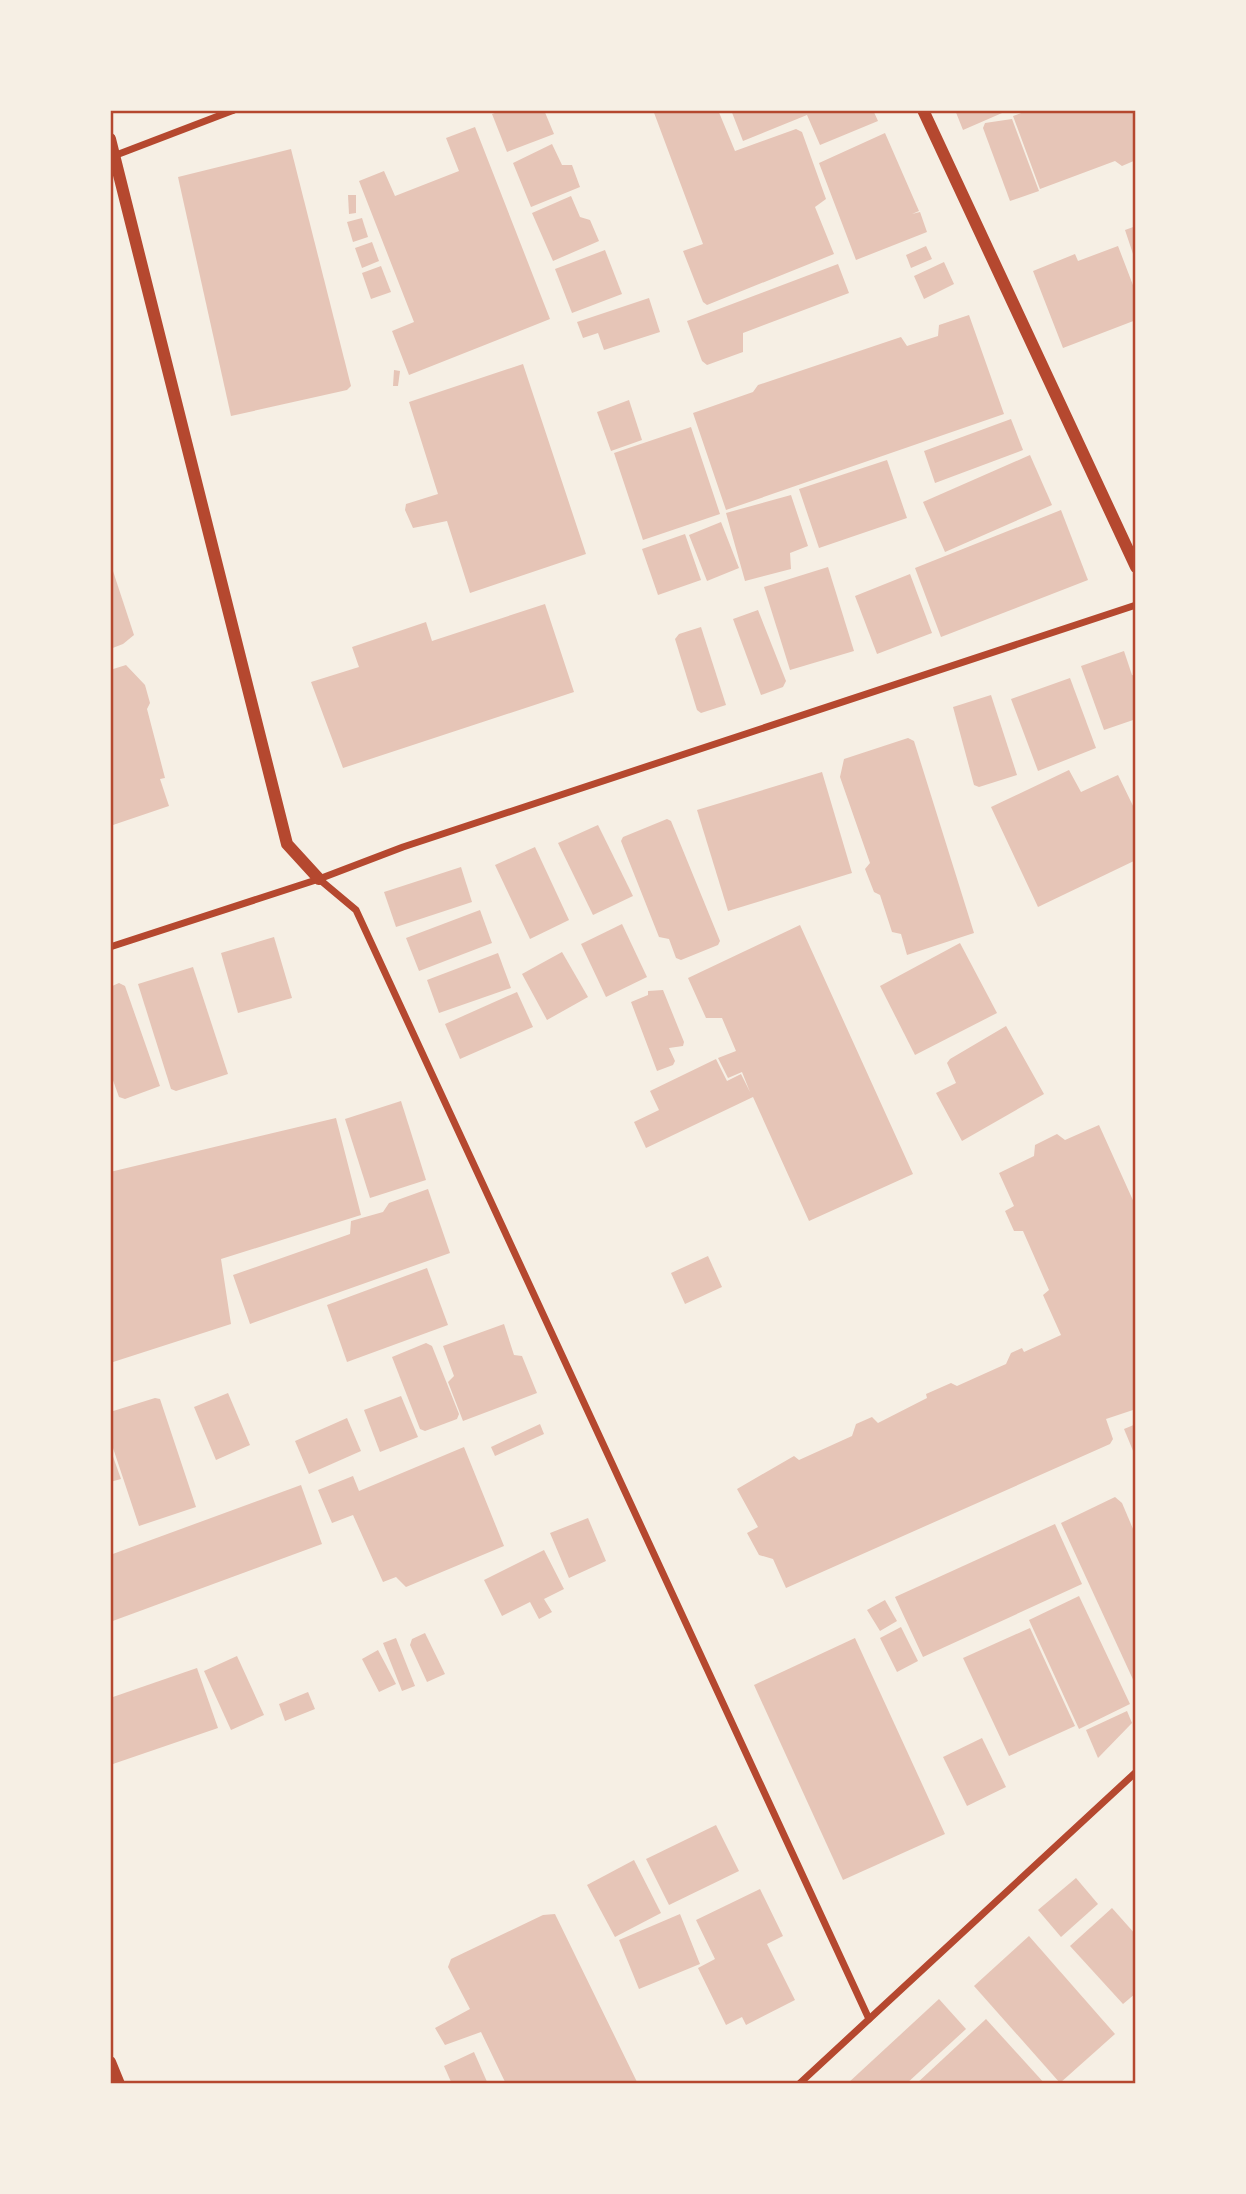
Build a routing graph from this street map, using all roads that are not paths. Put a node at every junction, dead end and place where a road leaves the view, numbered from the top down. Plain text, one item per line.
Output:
1 (234, 110) edge
2 (923, 110) edge
3 (110, 139) edge
4 (113, 156) edge
5 (1136, 567) edge
6 (1136, 605) edge
7 (319, 879) junction
8 (110, 947) edge
9 (1136, 1772) edge
10 (869, 2019) junction
11 (110, 2062) edge
12 (115, 2081) edge
13 (799, 2084) edge

1 - 4 street
2 - 5 street
3 - 4 street
4 - 7 street
6 - 7 street
7 - 8 street
7 - 10 street
9 - 10 street
10 - 13 street
11 - 12 street

